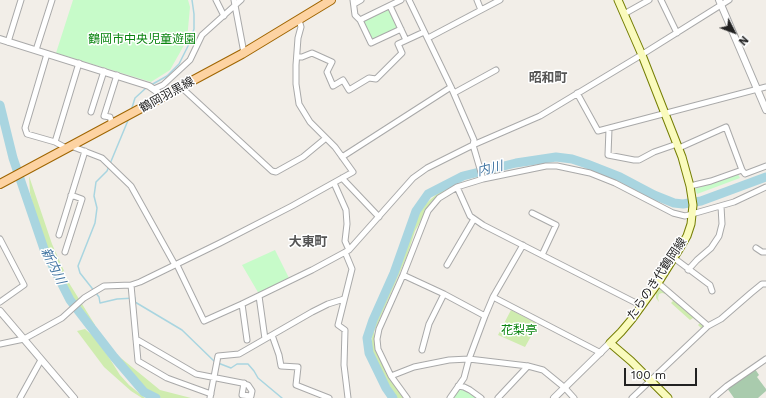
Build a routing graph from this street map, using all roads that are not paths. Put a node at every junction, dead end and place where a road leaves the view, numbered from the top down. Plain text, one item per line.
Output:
1 (21, 0) edge
2 (52, 0) edge
3 (216, 0) edge
4 (241, 0) edge
5 (331, 0) edge
6 (361, 0) edge
7 (401, 0) edge
8 (409, 0) edge
9 (477, 0) edge
10 (500, 0) edge
11 (618, 0) edge
12 (649, 0) edge
13 (661, 0) edge
14 (729, 0) edge
15 (235, 2) edge
16 (353, 2) edge
17 (721, 2) edge
18 (390, 6) junction
19 (481, 10) junction
20 (624, 14) junction
21 (224, 16) junction
22 (299, 20) junction
23 (360, 20) junction
24 (401, 29) junction
25 (424, 32) junction
26 (677, 32) junction
27 (428, 38) junction
28 (0, 39) edge
29 (406, 40) junction
30 (9, 42) junction
31 (36, 50) junction
32 (244, 53) junction
33 (47, 54) junction
34 (642, 55) junction
35 (297, 57) junction
36 (79, 63) junction
37 (496, 70) dead end
38 (104, 71) junction
39 (117, 75) junction
40 (181, 87) junction
41 (451, 87) junction
42 (766, 87) edge
43 (154, 89) junction
44 (758, 89) junction
45 (454, 93) junction
46 (577, 93) junction
47 (160, 99) junction
48 (766, 110) edge
49 (91, 112) dead end
50 (666, 114) junction
51 (112, 124) junction
52 (609, 129) junction
53 (326, 138) junction
54 (55, 142) junction
55 (473, 145) junction
56 (678, 146) junction
57 (69, 147) junction
58 (85, 151) junction
59 (342, 157) junction
60 (766, 166) edge
61 (742, 170) junction
62 (342, 178) junction
63 (483, 179) junction
64 (3, 182) edge
65 (334, 183) junction
66 (457, 187) junction
67 (766, 187) edge
68 (690, 189) junction
69 (71, 195) junction
70 (721, 206) junction
71 (692, 212) junction
72 (532, 213) dead end
73 (379, 217) junction
74 (474, 219) junction
75 (59, 235) dead end
76 (0, 239) edge
77 (522, 245) junction
78 (756, 248) dead end
79 (347, 251) junction
80 (65, 252) dead end
81 (766, 252) edge
82 (542, 255) junction
83 (674, 258) junction
84 (176, 265) junction
85 (447, 265) dead end
86 (688, 270) junction
87 (403, 275) junction
88 (658, 283) junction
89 (766, 284) edge
90 (131, 285) junction
91 (712, 291) dead end
92 (444, 294) junction
93 (259, 296) junction
94 (493, 297) junction
95 (344, 300) junction
96 (0, 302) edge
97 (242, 304) junction
98 (642, 306) junction
99 (0, 311) edge
100 (485, 316) junction
101 (708, 326) junction
102 (272, 335) junction
103 (136, 339) junction
104 (265, 339) junction
105 (24, 340) junction
106 (247, 340) dead end
107 (610, 343) junction
108 (0, 344) edge
109 (422, 350) dead end
110 (601, 352) junction
111 (469, 359) junction
112 (766, 359) edge
113 (41, 360) junction
114 (528, 366) junction
115 (391, 376) junction
116 (214, 378) junction
117 (651, 381) junction
118 (244, 384) dead end
119 (458, 386) junction
120 (564, 388) junction
121 (210, 396) edge
122 (20, 398) edge
123 (74, 398) edge
124 (329, 398) edge
125 (348, 398) edge
126 (406, 398) edge
127 (450, 398) edge
128 (481, 398) edge
129 (498, 398) edge
130 (554, 398) edge
131 (574, 398) edge
132 (632, 398) edge
133 (668, 398) edge
134 (713, 398) edge

1 - 30 street
2 - 31 street
3 - 21 street
4 - 15 street
5 - 22 main road, 鶴岡羽黒線
6 - 16 street
7 - 18 street
8 - 25 street
9 - 19 street
10 - 19 street
11 - 20 main road, たらのき代鶴岡線
12 - 20 street
13 - 26 street
14 - 17 street
15 - 21 street
15 - 32 street
16 - 23 street
17 - 26 street
17 - 44 street
18 - 23 street
18 - 24 street
19 - 27 street
20 - 34 main road, たらのき代鶴岡線
21 - 43 street
22 - 32 main road, 鶴岡羽黒線
22 - 35 street
23 - 24 street
24 - 29 street
25 - 27 street
25 - 29 street
26 - 34 street
27 - 41 street
28 - 30 street
29 - 35 street
30 - 31 street
31 - 33 street
32 - 40 main road, 鶴岡羽黒線
33 - 36 street
33 - 54 street
34 - 46 street
34 - 50 main road, たらのき代鶴岡線
35 - 53 street
36 - 38 street
36 - 54 street
37 - 45 street
38 - 39 street
38 - 49 street
39 - 43 street
39 - 51 street
40 - 47 main road, 鶴岡羽黒線
40 - 53 street
41 - 45 street
41 - 59 street
42 - 44 street
43 - 47 street
44 - 48 street
44 - 50 street
45 - 55 street
46 - 52 street
46 - 55 street
47 - 51 main road, 鶴岡羽黒線
50 - 52 street
50 - 56 main road, たらのき代鶴岡線
51 - 57 main road, 鶴岡羽黒線
52 - 56 street
53 - 59 street
54 - 57 street
55 - 63 street
55 - 73 street
56 - 61 street
56 - 68 main road, たらのき代鶴岡線
57 - 58 street
57 - 64 main road, 鶴岡羽黒線
58 - 69 street
58 - 84 street
59 - 62 street
60 - 61 street
61 - 68 street
62 - 65 street
62 - 73 street
63 - 66 street
63 - 71 street
65 - 79 street
65 - 84 street
66 - 74 street
66 - 87 street
67 - 70 street
68 - 71 main road, たらのき代鶴岡線
69 - 75 street
69 - 80 street
70 - 71 street
70 - 86 street
71 - 83 main road, たらのき代鶴岡線
72 - 82 street
73 - 79 street
74 - 77 street
74 - 85 street
76 - 96 street
77 - 82 street
77 - 94 street
78 - 81 street
79 - 93 street
79 - 95 street
82 - 98 street
83 - 86 street
83 - 88 main road, たらのき代鶴岡線
84 - 90 street
84 - 97 street
86 - 91 street
87 - 92 street
87 - 115 street
88 - 98 main road, たらのき代鶴岡線
88 - 101 street
89 - 101 street
90 - 103 street
90 - 105 street
92 - 100 street
92 - 109 street
93 - 97 street
93 - 104 street
94 - 100 street
94 - 110 street
95 - 102 street
95 - 125 street
97 - 106 street
98 - 107 main road, たらのき代鶴岡線
99 - 105 street
100 - 111 street
101 - 117 street
102 - 104 street
102 - 124 street
103 - 116 street
103 - 121 street
104 - 116 street
105 - 108 street
105 - 113 street
107 - 110 street
107 - 117 main road
110 - 120 street
111 - 114 street
111 - 115 street
111 - 119 street
112 - 134 street
113 - 122 street
113 - 123 street
114 - 120 street
114 - 129 street
115 - 126 street
116 - 118 street
116 - 121 street
117 - 132 street
117 - 133 main road
119 - 127 street
119 - 128 street
120 - 130 street
120 - 131 street

